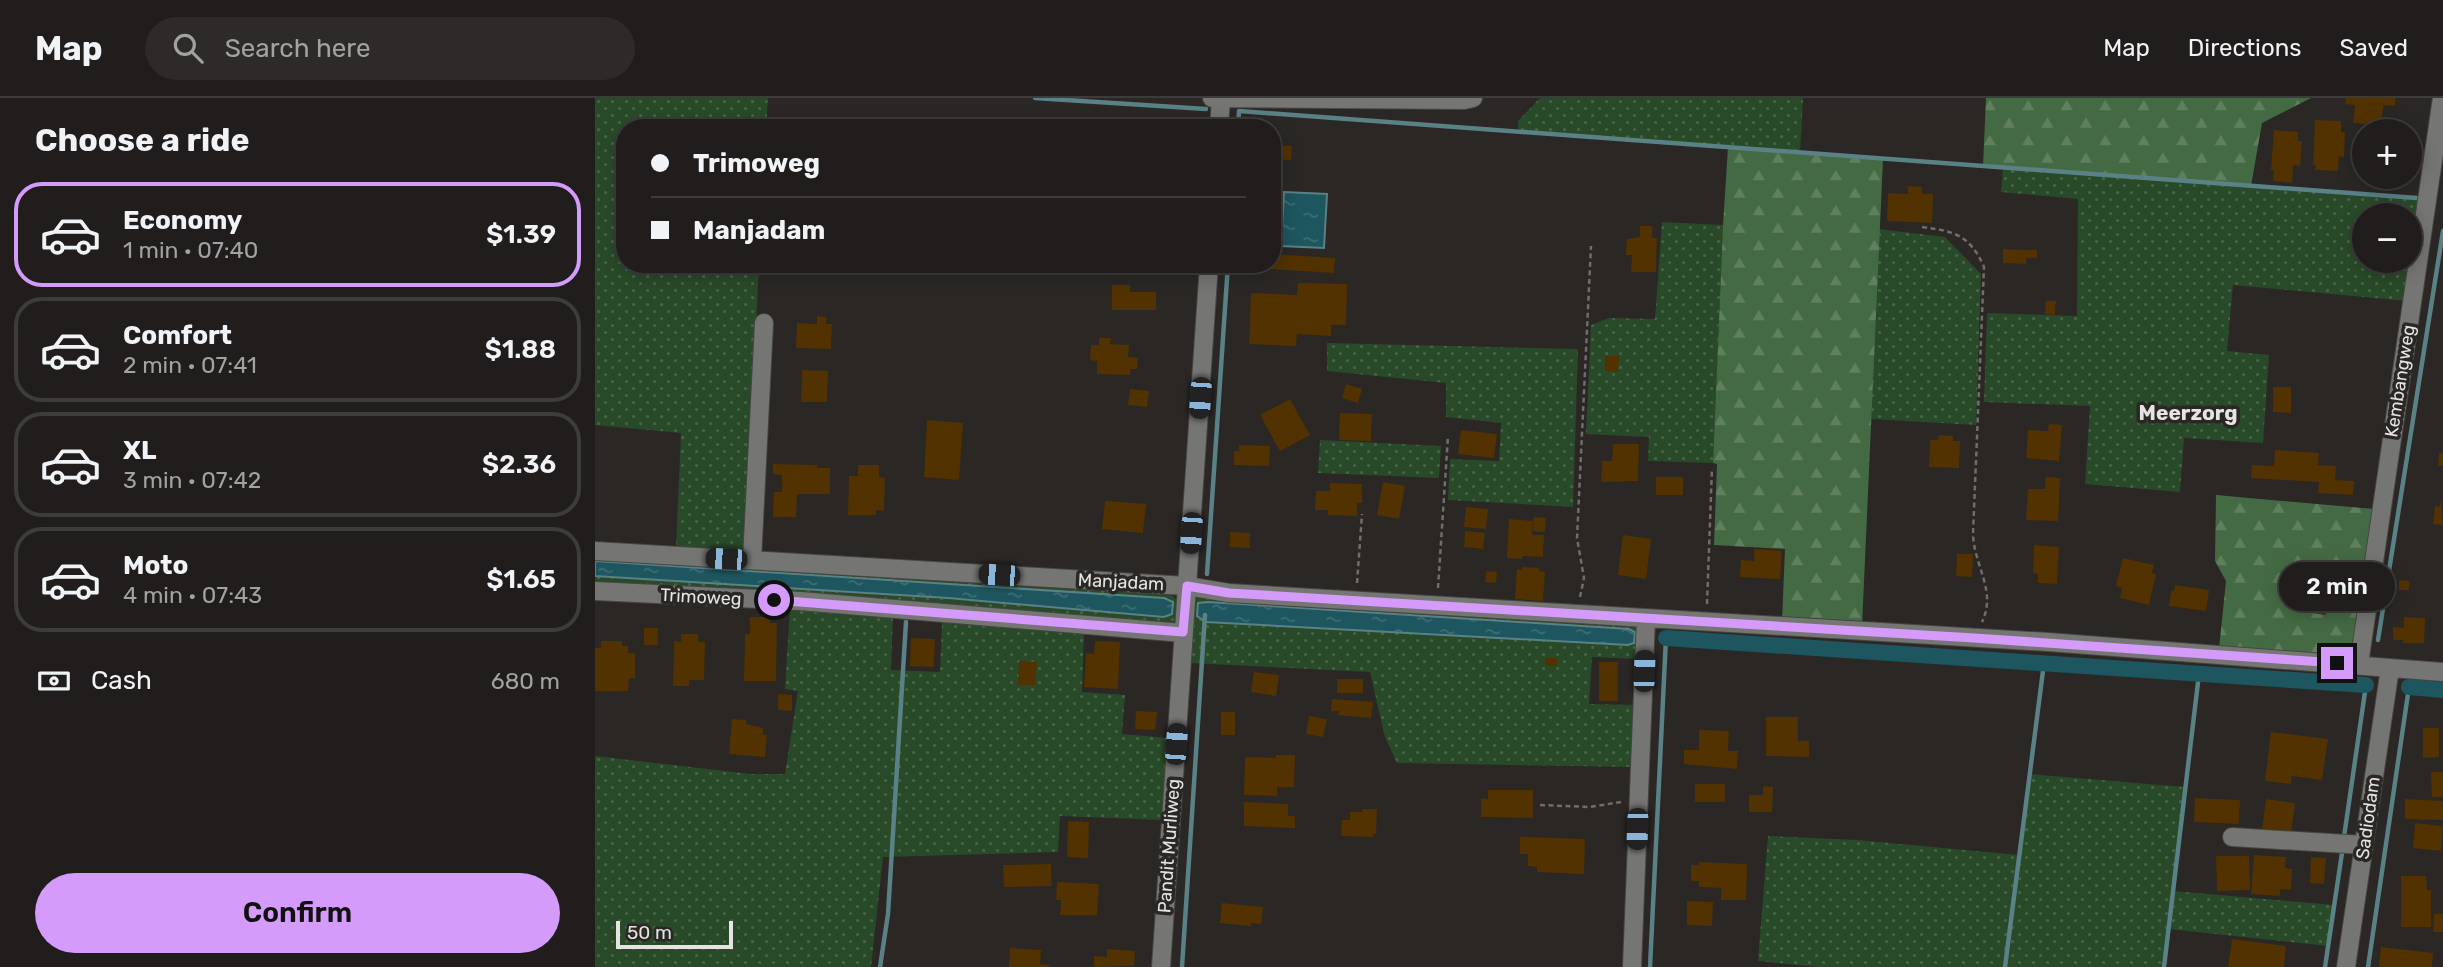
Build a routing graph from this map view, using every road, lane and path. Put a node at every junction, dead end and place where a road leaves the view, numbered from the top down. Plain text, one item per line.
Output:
1 (1212, 98) edge
2 (1221, 98) edge
3 (1473, 98) edge
4 (2442, 98) edge
5 (1220, 119) edge
6 (1922, 227) dead end
7 (1591, 246) dead end
8 (1208, 273) edge
9 (764, 323) dead end
10 (1448, 436) dead end
11 (1712, 468) dead end
12 (1361, 514) dead end
13 (595, 551) edge
14 (752, 560) junction
15 (595, 591) edge
16 (1187, 591) junction
17 (1355, 600) junction
18 (1437, 606) junction
19 (1576, 614) junction
20 (1646, 618) junction
21 (1706, 622) junction
22 (1183, 630) junction
23 (1974, 638) junction
24 (2359, 664) junction
25 (2390, 668) junction
26 (2443, 672) edge
27 (1639, 801) junction
28 (1540, 805) dead end
29 (2231, 836) dead end
30 (2364, 845) junction
31 (1161, 967) edge
32 (1632, 967) edge
33 (2346, 967) edge

1 - 2 street
2 - 3 street
2 - 5 street
4 - 24 street, Kembangweg
6 - 23 path
7 - 19 path
8 - 16 street, Pandit Murliweg
9 - 14 street
10 - 18 path
11 - 21 path
12 - 17 path
13 - 14 street, Manjadam
14 - 16 street, Manjadam
15 - 22 street, Trimoweg
16 - 17 street, Manjadam
16 - 22 street, Pandit Murliweg
17 - 18 street, Manjadam
18 - 19 street, Manjadam
19 - 20 street, Manjadam
20 - 21 street, Manjadam
20 - 27 street
21 - 23 street, Manjadam
22 - 31 street, Pandit Murliweg
23 - 24 street, Manjadam
24 - 25 street, Manjadam
25 - 26 street, Manjadam
25 - 30 street, Sadiodam
27 - 28 path
27 - 32 street
29 - 30 street
30 - 33 street, Sadiodam

